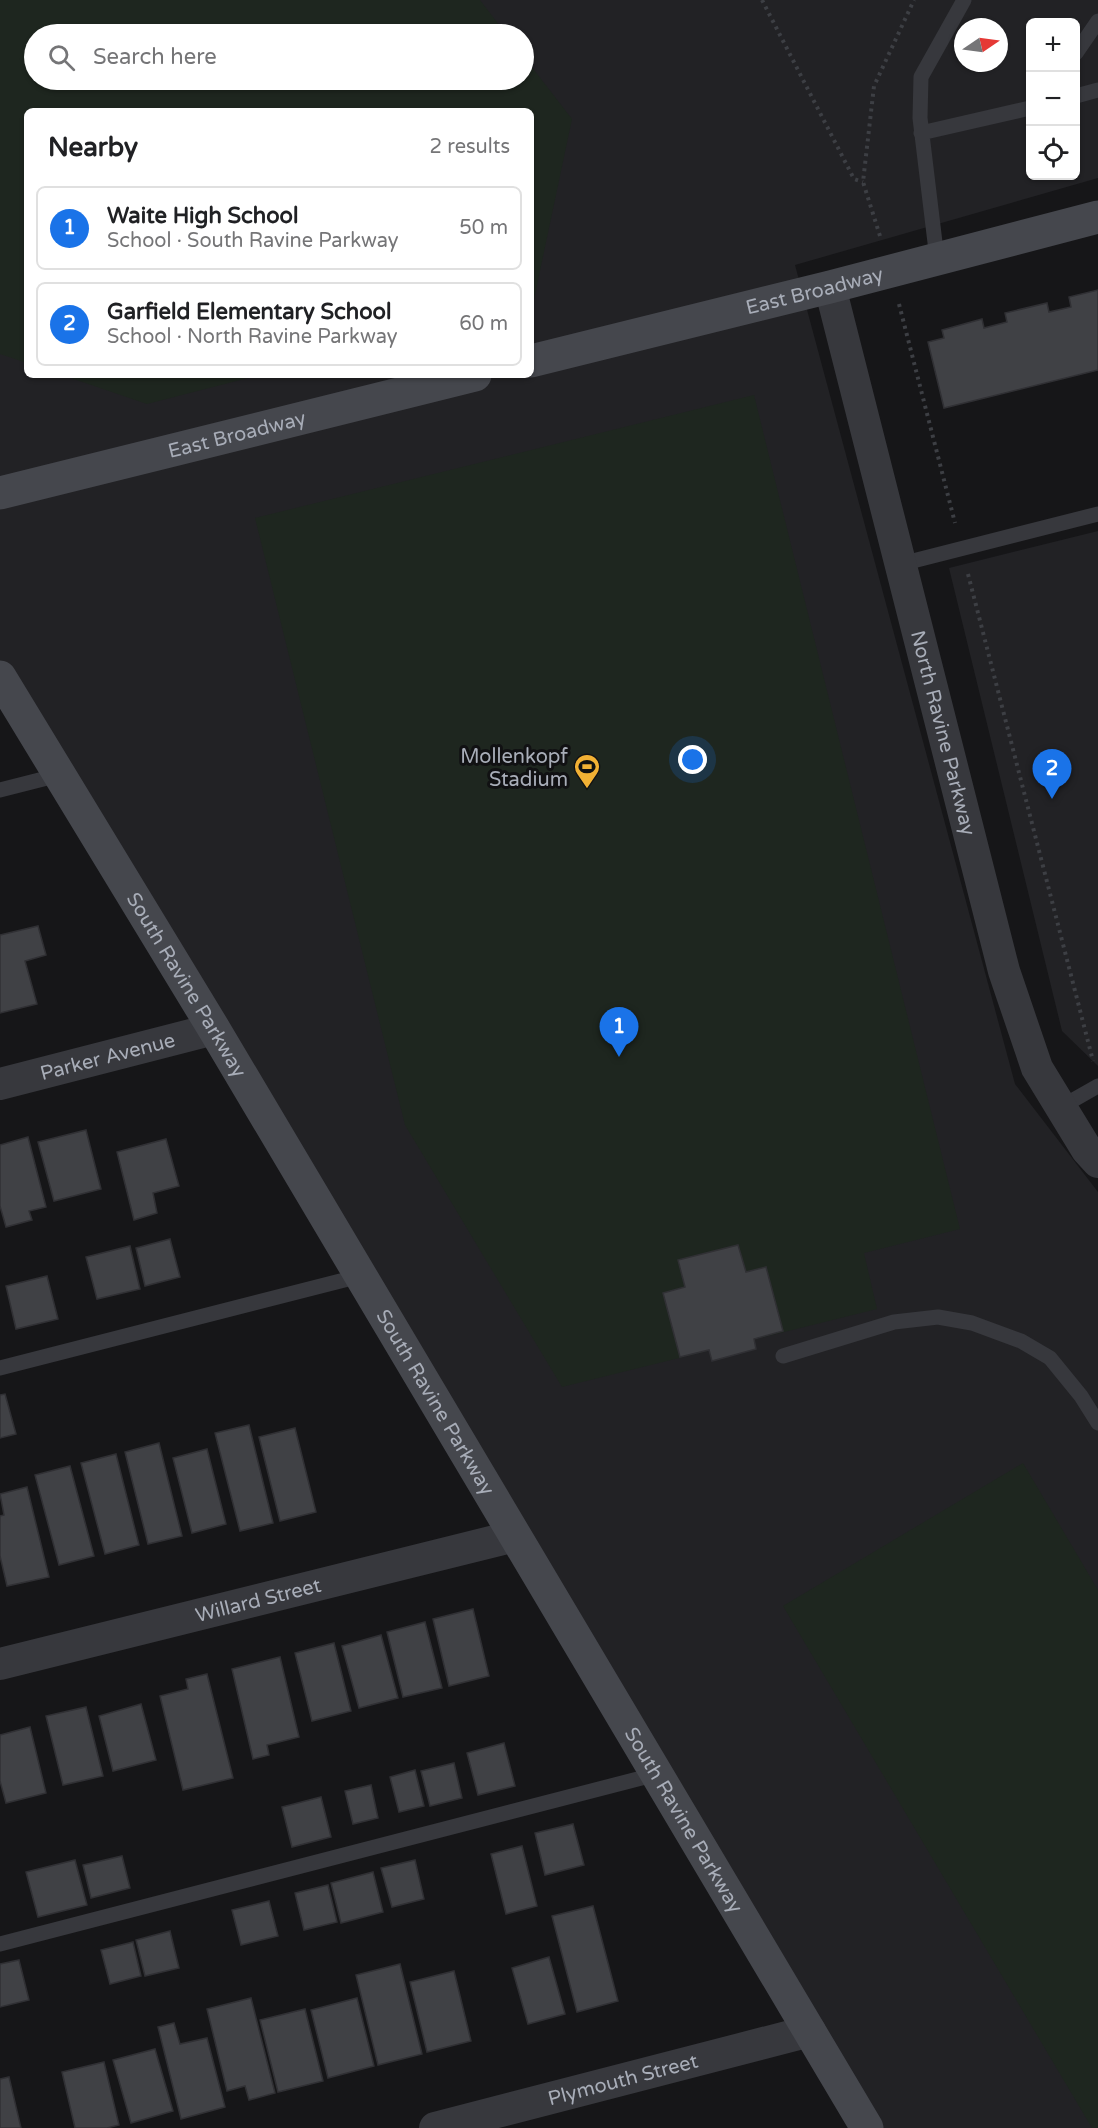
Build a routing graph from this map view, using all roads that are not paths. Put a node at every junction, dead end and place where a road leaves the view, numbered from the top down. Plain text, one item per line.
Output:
1 (964, 0) edge
2 (1098, 21) edge
3 (1080, 47) edge
4 (1098, 90) edge
5 (1080, 95) edge
6 (1026, 109) edge
7 (921, 133) junction
8 (1098, 217) edge
9 (937, 259) junction
10 (830, 287) junction
11 (534, 360) edge
12 (463, 378) edge
13 (0, 493) edge
14 (1098, 514) edge
15 (901, 564) junction
16 (0, 677) edge
17 (59, 775) junction
18 (0, 790) edge
19 (214, 1029) junction
20 (0, 1084) edge
21 (1098, 1086) edge
22 (1061, 1107) junction
23 (1098, 1162) edge
24 (360, 1276) junction
25 (783, 1356) dead end
26 (0, 1368) edge
27 (1098, 1423) edge
28 (515, 1536) junction
29 (0, 1664) edge
30 (657, 1774) junction
31 (0, 1944) edge
32 (810, 2031) junction
33 (435, 2128) edge
34 (867, 2128) edge

1 - 7 lane
2 - 3 lane
4 - 5 lane
6 - 7 lane
7 - 9 lane
8 - 9 street, East Broadway
9 - 10 street, East Broadway
10 - 11 street, East Broadway
10 - 15 street, North Ravine Parkway
12 - 13 street, East Broadway
14 - 15 lane
15 - 22 street, North Ravine Parkway
16 - 17 street, South Ravine Parkway
17 - 18 lane
17 - 19 street, South Ravine Parkway
19 - 20 street, Parker Avenue
19 - 24 street, South Ravine Parkway
21 - 22 lane
22 - 23 street, North Ravine Parkway
24 - 26 lane
24 - 28 street, South Ravine Parkway
25 - 27 lane
28 - 29 street, Willard Street
28 - 30 street, South Ravine Parkway
30 - 31 lane
30 - 32 street, South Ravine Parkway
32 - 33 street, Plymouth Street
32 - 34 street, South Ravine Parkway

